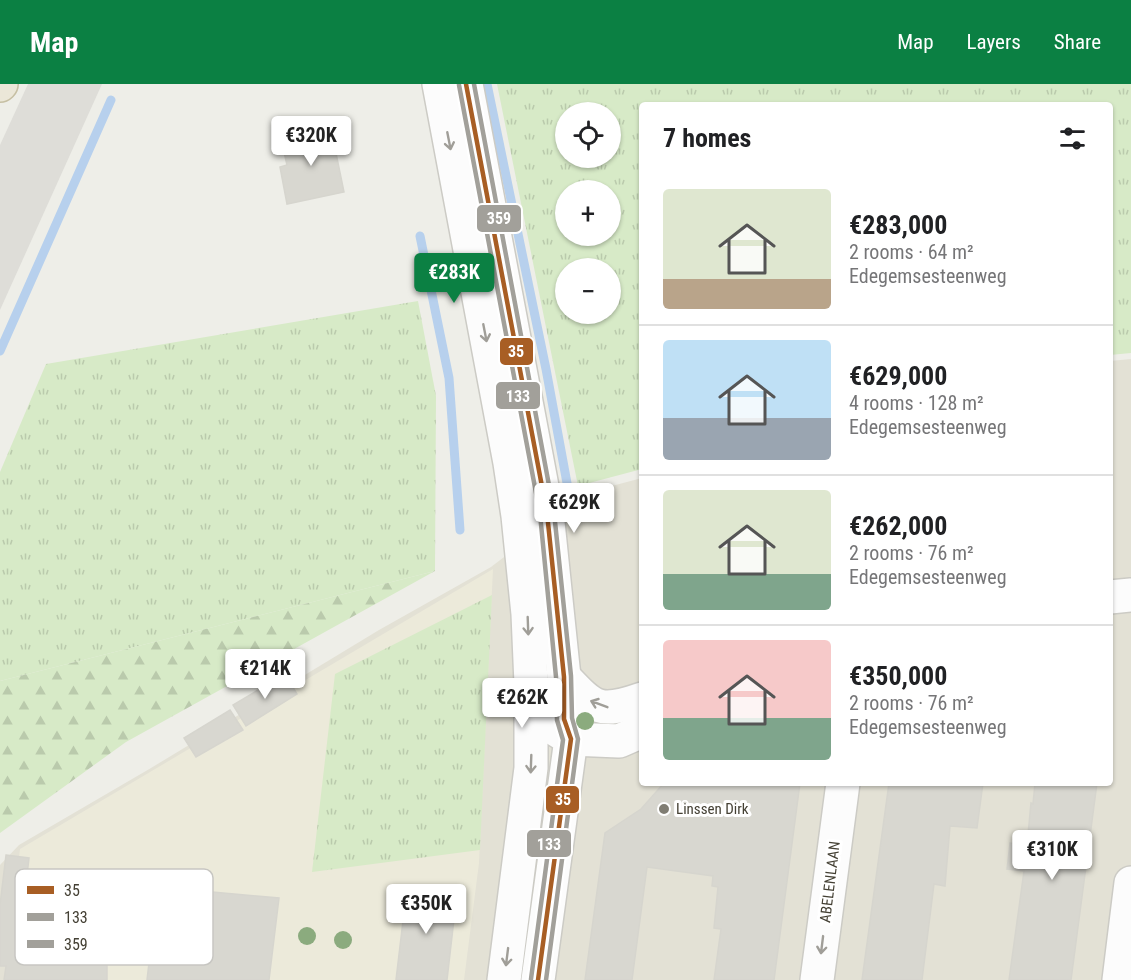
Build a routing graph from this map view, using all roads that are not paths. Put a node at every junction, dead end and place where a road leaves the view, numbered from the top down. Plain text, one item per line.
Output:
1 (438, 84) edge
2 (466, 84) edge
3 (537, 564) junction
4 (1131, 595) edge
5 (1113, 597) edge
6 (564, 677) junction
7 (531, 684) junction
8 (639, 700) edge
9 (639, 732) edge
10 (571, 739) junction
11 (843, 786) edge
12 (1131, 883) edge
13 (504, 980) edge
14 (538, 980) edge
15 (817, 980) edge
16 (1119, 980) edge

1 -> 3 street
2 - 3 street
3 - 6 street
3 -> 7 street
4 - 5 street
8 -> 6 street
6 - 10 street
7 - 10 street
7 -> 13 street
9 - 10 street
10 - 14 street
11 -> 15 street, ABELENLAAN
12 - 16 street

